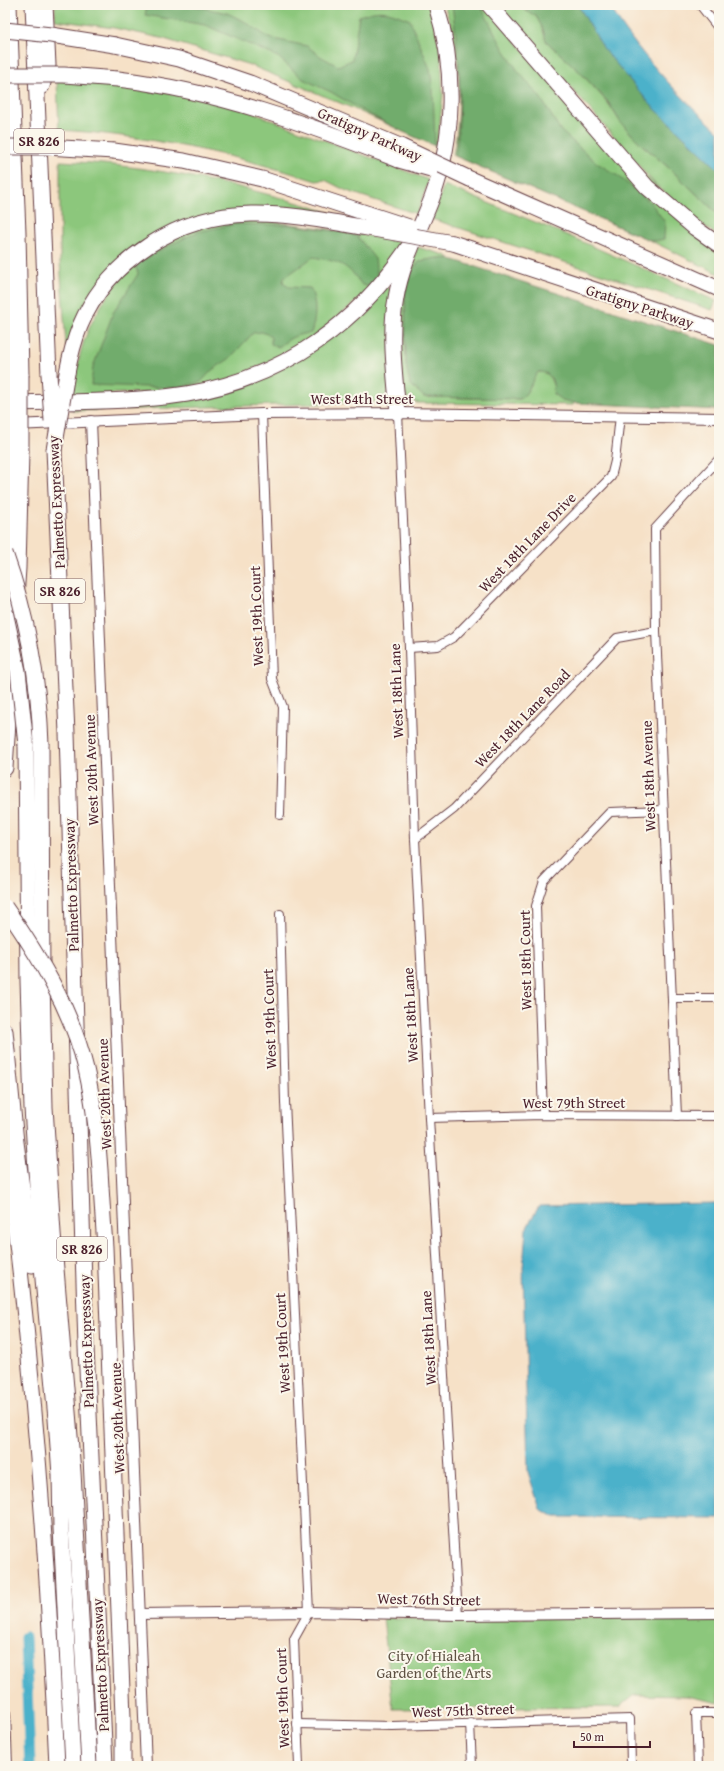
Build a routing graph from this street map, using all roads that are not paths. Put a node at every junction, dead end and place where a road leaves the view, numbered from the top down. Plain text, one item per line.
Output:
1 (9, 5) edge
2 (33, 5) edge
3 (45, 5) edge
4 (436, 5) edge
5 (489, 5) edge
6 (700, 5) edge
7 (719, 29) edge
8 (5, 30) edge
9 (5, 75) edge
10 (37, 106) junction
11 (5, 147) edge
12 (401, 154) junction
13 (5, 199) edge
14 (366, 220) junction
15 (413, 240) junction
16 (719, 245) edge
17 (719, 290) edge
18 (719, 331) edge
19 (15, 375) junction
20 (5, 403) edge
21 (398, 413) junction
22 (262, 414) junction
23 (620, 416) junction
24 (719, 418) edge
25 (91, 421) junction
26 (5, 426) edge
27 (54, 450) junction
28 (15, 452) junction
29 (719, 459) edge
30 (5, 553) edge
31 (5, 606) edge
32 (5, 611) edge
33 (656, 631) junction
34 (408, 648) junction
35 (5, 768) edge
36 (663, 810) junction
37 (280, 816) dead end
38 (415, 839) junction
39 (5, 907) edge
40 (280, 914) dead end
41 (672, 998) junction
42 (719, 998) edge
43 (5, 1031) edge
44 (543, 1115) junction
45 (677, 1116) junction
46 (719, 1116) edge
47 (429, 1118) junction
48 (5, 1145) edge
49 (5, 1230) edge
50 (21, 1283) junction
51 (61, 1528) junction
52 (309, 1612) junction
53 (719, 1613) edge
54 (140, 1614) junction
55 (458, 1615) junction
56 (5, 1712) edge
57 (719, 1713) edge
58 (470, 1723) junction
59 (297, 1724) junction
60 (7, 1766) edge
61 (57, 1766) edge
62 (73, 1766) edge
63 (89, 1766) edge
64 (105, 1766) edge
65 (123, 1766) edge
66 (146, 1766) edge
67 (299, 1766) edge
68 (472, 1766) edge
69 (631, 1766) edge
70 (698, 1766) edge

1 - 19 highway
2 - 10 highway, Palmetto Expressway / SR 826
3 - 10 highway
4 - 15 highway
5 - 16 highway
6 - 7 street
8 - 12 highway, Gratigny Parkway, bridge
9 - 12 highway, bridge
10 - 27 highway, Palmetto Expressway / SR 826, bridge
11 - 14 highway, Gratigny Parkway, bridge
12 - 17 highway, bridge
13 - 19 highway
14 - 18 highway, Gratigny Parkway, bridge
14 - 27 highway, bridge
15 - 20 highway
15 - 21 highway
19 - 28 highway, bridge
21 - 22 street, West 84th Street
21 - 23 street, West 84th Street
21 - 34 street, West 18th Lane
22 - 25 street, West 84th Street
22 - 37 street, West 19th Court
23 - 24 street, West 84th Street
23 - 34 street, West 18th Lane Drive
25 - 26 street, West 84th Street
25 - 54 street, West 20th Avenue
27 - 64 highway, Palmetto Expressway / SR 826
28 - 31 highway
28 - 35 highway
29 - 33 street, West 18th Avenue
30 - 63 highway, bridge
32 - 51 highway, bridge
33 - 36 street, West 18th Avenue
33 - 38 street, West 18th Lane Road
34 - 38 street, West 18th Lane
36 - 41 street, West 18th Avenue
36 - 44 street, West 18th Court
38 - 47 street, West 18th Lane
39 - 65 highway, bridge
40 - 52 street, West 19th Court
41 - 42 street
41 - 45 street, West 18th Avenue
43 - 51 highway
44 - 45 street, West 79th Street
44 - 47 street, West 79th Street
45 - 46 street, West 79th Street
47 - 55 street, West 18th Lane
48 - 50 highway
49 - 50 highway
50 - 61 highway
51 - 62 highway
52 - 54 street, West 76th Street
52 - 55 street, West 76th Street
52 - 59 street, West 19th Court
53 - 55 street, West 76th Street
54 - 66 street, West 20th Avenue
56 - 60 street
57 - 70 street
58 - 59 street, West 75th Street
58 - 68 street
58 - 69 street, West 75th Street
59 - 67 street, West 19th Court

